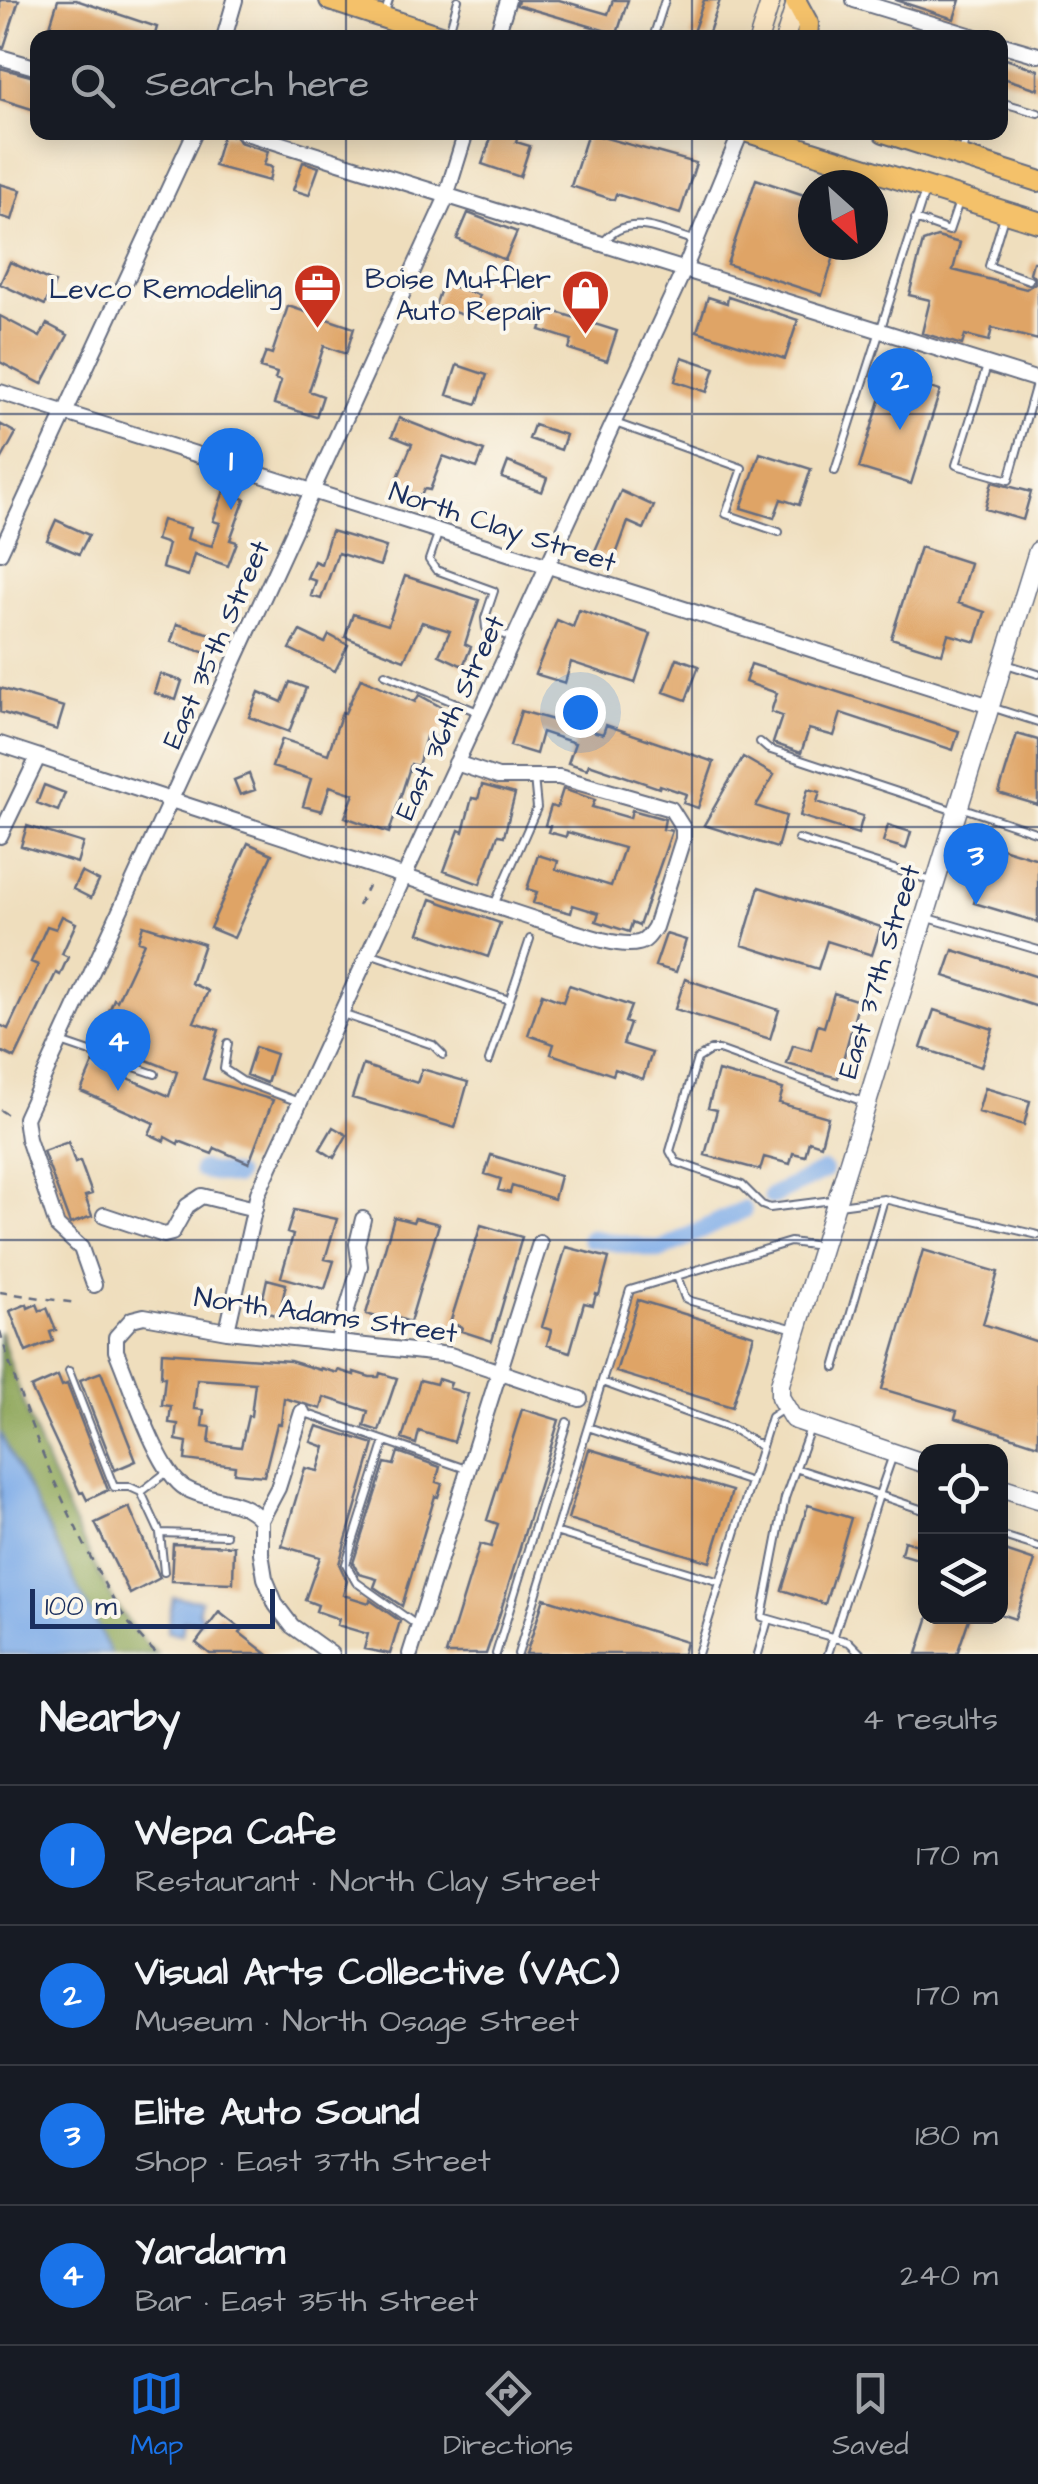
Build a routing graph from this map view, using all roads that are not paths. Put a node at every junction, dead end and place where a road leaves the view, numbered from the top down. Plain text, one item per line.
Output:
1 (235, 0) edge
2 (332, 0) edge
3 (458, 0) edge
4 (508, 0) edge
5 (665, 0) edge
6 (770, 0) edge
7 (854, 0) edge
8 (797, 1) edge
9 (386, 8) edge
10 (226, 30) edge
11 (431, 30) edge
12 (449, 30) edge
13 (499, 30) edge
14 (656, 30) edge
15 (761, 30) edge
16 (788, 30) edge
17 (807, 30) edge
18 (953, 30) edge
19 (1008, 46) edge
20 (1038, 55) edge
21 (0, 57) edge
22 (30, 66) edge
23 (1008, 104) edge
24 (1038, 113) edge
25 (191, 140) edge
26 (268, 140) edge
27 (464, 140) edge
28 (740, 140) edge
29 (770, 140) edge
30 (909, 140) edge
31 (965, 140) edge
32 (960, 156) junction
33 (1038, 181) edge
34 (926, 187) junction
35 (447, 196) junction
36 (960, 198) junction
37 (1006, 212) junction
38 (914, 220) junction
39 (1038, 222) edge
40 (696, 241) junction
41 (602, 244) junction
42 (684, 270) junction
43 (1029, 280) dead end
44 (880, 332) junction
45 (987, 364) junction
46 (1038, 380) edge
47 (0, 392) edge
48 (62, 412) junction
49 (614, 423) junction
50 (835, 471) dead end
51 (311, 491) junction
52 (438, 532) junction
53 (779, 532) dead end
54 (0, 552) edge
55 (1038, 552) edge
56 (547, 566) junction
57 (513, 639) junction
58 (1003, 663) junction
59 (385, 674) dead end
60 (1038, 674) edge
61 (990, 706) junction
62 (479, 713) junction
63 (1038, 722) edge
64 (760, 742) dead end
65 (0, 744) edge
66 (38, 757) junction
67 (456, 762) junction
68 (534, 776) junction
69 (170, 802) junction
70 (957, 809) junction
71 (1038, 833) edge
72 (0, 836) edge
73 (798, 838) dead end
74 (404, 876) junction
75 (934, 882) junction
76 (493, 906) junction
77 (924, 916) junction
78 (530, 940) dead end
79 (1038, 950) edge
80 (369, 953) junction
81 (509, 1000) junction
82 (341, 1014) junction
83 (61, 1042) junction
84 (228, 1043) dead end
85 (443, 1055) dead end
86 (489, 1061) dead end
87 (154, 1074) dead end
88 (300, 1102) junction
89 (865, 1103) junction
90 (884, 1199) junction
91 (834, 1202) junction
92 (255, 1208) junction
93 (104, 1214) dead end
94 (363, 1218) dead end
95 (1038, 1235) edge
96 (540, 1243) dead end
97 (820, 1246) junction
98 (678, 1276) junction
99 (94, 1286) dead end
100 (796, 1329) junction
101 (227, 1330) junction
102 (337, 1342) junction
103 (835, 1368) dead end
104 (69, 1372) dead end
105 (498, 1372) junction
106 (602, 1382) junction
107 (580, 1399) dead end
108 (784, 1408) junction
109 (302, 1412) joint
110 (567, 1422) dead end
111 (810, 1427) junction
112 (588, 1428) junction
113 (385, 1440) junction
114 (762, 1447) junction
115 (894, 1454) junction
116 (918, 1462) edge
117 (795, 1468) junction
118 (466, 1469) junction
119 (168, 1471) junction
120 (751, 1482) junction
121 (1008, 1490) edge
122 (140, 1492) junction
123 (879, 1495) junction
124 (1038, 1499) edge
125 (918, 1507) edge
126 (261, 1520) junction
127 (555, 1532) junction
128 (160, 1533) junction
129 (226, 1536) dead end
130 (1008, 1538) edge
131 (1038, 1547) edge
132 (164, 1572) dead end
133 (720, 1582) junction
134 (768, 1620) junction
135 (420, 1626) junction
136 (833, 1638) junction
137 (331, 1654) edge
138 (410, 1654) edge
139 (496, 1654) edge
140 (518, 1654) edge
141 (698, 1654) edge
142 (758, 1654) edge
143 (828, 1654) edge
144 (861, 1654) edge

1 - 10 street
2 - 9 main road
3 - 12 lane
4 - 13 street
5 - 14 lane
6 - 15 main road
7 - 18 street
8 - 16 main road
8 - 17 main road
9 - 11 main road
19 - 20 street
21 - 22 street
23 - 24 lane
25 - 48 street
26 - 35 street
27 - 35 street, East 35th Street
28 - 40 street, East 36th Street
29 - 34 main road
30 - 32 main road
31 - 32 lane
32 - 33 main road
34 - 36 main road
34 - 38 lane
35 - 41 street
35 - 51 street, East 35th Street
36 - 37 main road
36 - 38 lane
37 - 39 main road
37 - 43 lane
38 - 44 lane
40 - 41 lane
40 - 42 street, East 36th Street
41 - 42 street
42 - 44 street
42 - 49 street, East 36th Street
44 - 45 street
44 - 50 lane
45 - 46 street
45 - 46 lane
47 - 48 street, North Clay Street
48 - 51 street, North Clay Street
48 - 54 street
49 - 53 lane
49 - 56 street, East 36th Street
51 - 52 street, North Clay Street
51 - 69 street, East 35th Street
52 - 56 street, North Clay Street
52 - 57 lane
55 - 58 street, East 37th Street
56 - 57 street, East 36th Street
56 - 61 street, North Clay Street
57 - 62 street, East 36th Street
58 - 60 lane
58 - 61 street, East 37th Street
59 - 62 lane
61 - 63 lane
61 - 70 street, East 37th Street
62 - 67 street, East 36th Street
64 - 70 lane
65 - 66 street
66 - 69 street
66 - 72 street
67 - 68 street
67 - 74 street, East 36th Street
68 - 76 lane
68 - 76 street
69 - 74 street
69 - 83 street, East 35th Street
70 - 71 lane
70 - 75 street, East 37th Street
73 - 75 lane
74 - 76 street
74 - 80 street, East 36th Street
75 - 77 street, East 37th Street
77 - 79 lane
77 - 89 street, East 37th Street
78 - 81 lane
80 - 81 lane
80 - 82 street, East 36th Street
81 - 86 lane
82 - 85 lane
82 - 88 street, East 36th Street
83 - 87 lane
83 - 99 street, East 35th Street
84 - 88 lane
88 - 92 street, East 36th Street
89 - 91 street, East 37th Street
89 - 91 lane
90 - 91 lane
90 - 95 lane
90 - 103 lane
91 - 97 street, East 37th Street
92 - 93 street
92 - 101 street, East 36th Street
94 - 102 street
96 - 105 street
97 - 98 lane
97 - 100 street, East 37th Street
98 - 100 lane
98 - 106 lane
100 - 108 street, East 37th Street
101 - 102 street, North Adams Street
101 - 119 street, North Adams Street
102 - 105 street, North Adams Street
104 - 122 lane
105 - 107 street, North Adams Street
105 - 118 street
106 - 112 lane
106 - 114 lane
108 - 111 street
108 - 114 lane
109 - 113 lane
109 - 126 street
110 - 139 lane
111 - 115 street
111 - 117 lane
112 - 120 lane
112 - 127 lane
113 - 118 lane
113 - 135 lane
114 - 120 lane
115 - 116 street
115 - 123 lane
117 - 123 lane
117 - 134 lane
118 - 135 street
119 - 122 lane
119 - 126 street
120 - 133 lane
121 - 124 street
122 - 128 lane
123 - 125 lane
123 - 136 lane
126 - 137 street
127 - 133 lane
127 - 140 lane
128 - 129 lane
128 - 132 lane
130 - 131 lane
133 - 141 lane
134 - 136 lane
134 - 142 lane
135 - 138 street
136 - 143 lane
136 - 144 lane

